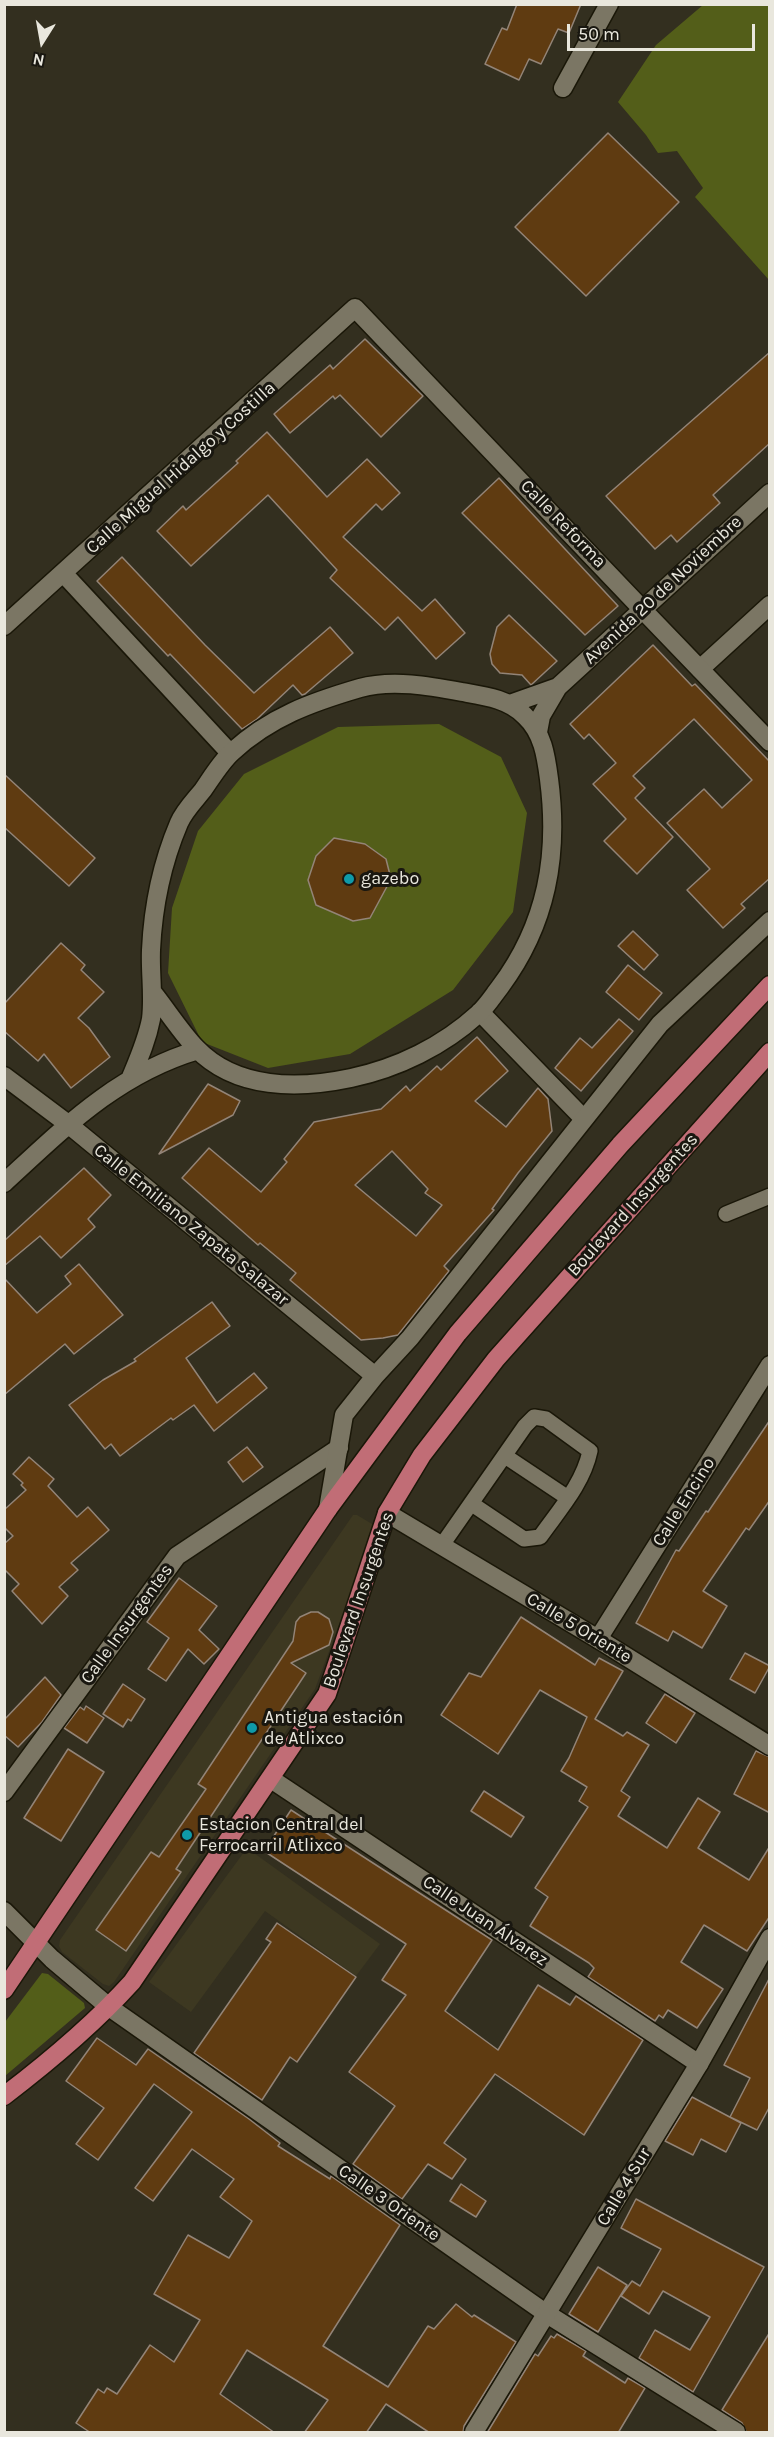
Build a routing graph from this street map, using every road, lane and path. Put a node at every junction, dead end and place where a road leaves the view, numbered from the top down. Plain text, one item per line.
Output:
1 (609, 4) edge
2 (563, 88) dead end
3 (355, 308) joint
4 (770, 493) edge
5 (64, 574) junction
6 (770, 605) edge
7 (642, 609) junction
8 (4, 626) edge
9 (700, 669) junction
10 (558, 687) junction
11 (510, 704) junction
12 (538, 732) junction
13 (770, 742) edge
14 (230, 753) junction
15 (770, 921) edge
16 (770, 985) edge
17 (154, 994) junction
18 (480, 1012) junction
19 (198, 1050) junction
20 (770, 1052) edge
21 (4, 1076) edge
22 (131, 1077) junction
23 (584, 1118) junction
24 (68, 1124) junction
25 (4, 1183) edge
26 (770, 1196) edge
27 (726, 1214) dead end
28 (770, 1365) edge
29 (375, 1376) junction
30 (339, 1448) junction
31 (504, 1456) junction
32 (568, 1498) junction
33 (472, 1504) junction
34 (328, 1509) junction
35 (387, 1513) junction
36 (442, 1545) junction
37 (598, 1639) junction
38 (770, 1746) edge
39 (271, 1779) junction
40 (4, 1792) edge
41 (4, 1911) edge
42 (770, 1938) edge
43 (36, 1944) junction
44 (4, 1990) edge
45 (110, 2007) junction
46 (699, 2064) junction
47 (4, 2096) edge
48 (547, 2314) junction
49 (474, 2433) edge
50 (736, 2433) edge

1 - 2 street
3 - 5 street, Calle Miguel Hidalgo y Costilla
3 - 7 street, Calle Reforma
4 - 7 street, Avenida 20 de Noviembre
5 - 8 street, Calle Miguel Hidalgo y Costilla
5 - 14 street
6 - 9 street
7 - 9 street, Calle Reforma
7 - 10 street, Avenida 20 de Noviembre
9 - 13 street, Calle Reforma
10 - 11 street, Avenida 20 de Noviembre
10 - 12 street, Avenida 20 de Noviembre
11 - 12 street
11 - 14 street
12 - 18 street
14 - 17 street
15 - 23 street
16 - 34 main road
17 - 19 street
17 - 22 street
18 - 19 street
18 - 23 street
19 - 22 street
20 - 35 main road, Boulevard Insurgentes
21 - 24 street, Calle Emiliano Zapata Salazar
22 - 24 street
23 - 29 street
24 - 25 street
24 - 29 street, Calle Emiliano Zapata Salazar
26 - 27 lane
28 - 37 street, Calle Encino
29 - 30 street
30 - 34 street
30 - 40 street, Calle Insurgentes
31 - 32 lane
31 - 32 lane
31 - 33 lane
32 - 33 lane
33 - 36 lane
34 - 43 main road
35 - 36 street, Calle 5 Oriente
35 - 39 main road, Boulevard Insurgentes
36 - 37 street, Calle 5 Oriente
37 - 38 street, Calle 5 Oriente
39 - 45 main road, Boulevard Insurgentes
39 - 46 street, Calle Juan Álvarez
41 - 43 street, Calle 3 Oriente
42 - 46 street, Calle 4 Sur
43 - 44 main road
43 - 45 street, Calle 3 Oriente
45 - 47 main road, Boulevard Insurgentes
45 - 48 street, Calle 3 Oriente
46 - 48 street, Calle 4 Sur
48 - 49 street, Calle 4 Sur
48 - 50 street, Calle 3 Oriente

